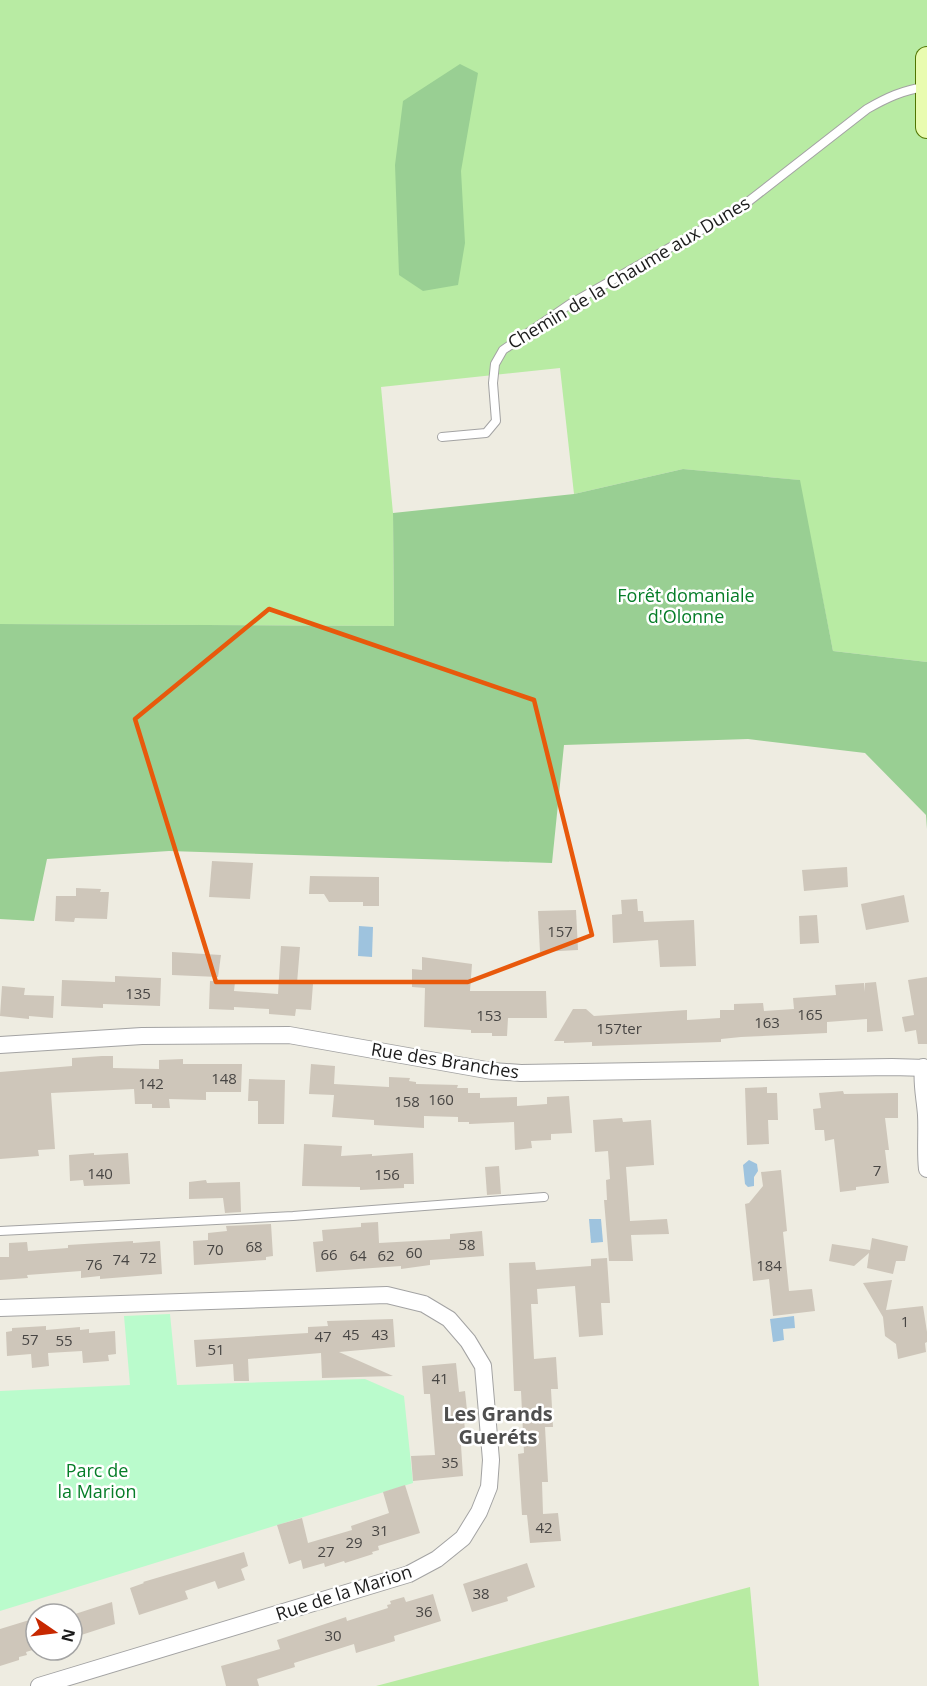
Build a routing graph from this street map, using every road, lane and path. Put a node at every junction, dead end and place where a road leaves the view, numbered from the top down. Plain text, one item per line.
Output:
1 (927, 58) edge
2 (926, 87) edge
3 (927, 128) edge
4 (442, 437) dead end
5 (0, 1045) edge
6 (925, 1067) edge
7 (927, 1169) edge
8 (544, 1197) dead end
9 (0, 1232) edge
10 (0, 1308) edge
11 (39, 1686) edge

1 - 2 street
2 - 3 street
2 - 4 lane, Chemin de la Chaume aux Dunes
5 - 6 street, Rue des Branches
6 - 7 street
8 - 9 lane
10 - 11 street, Rue de la Marion

